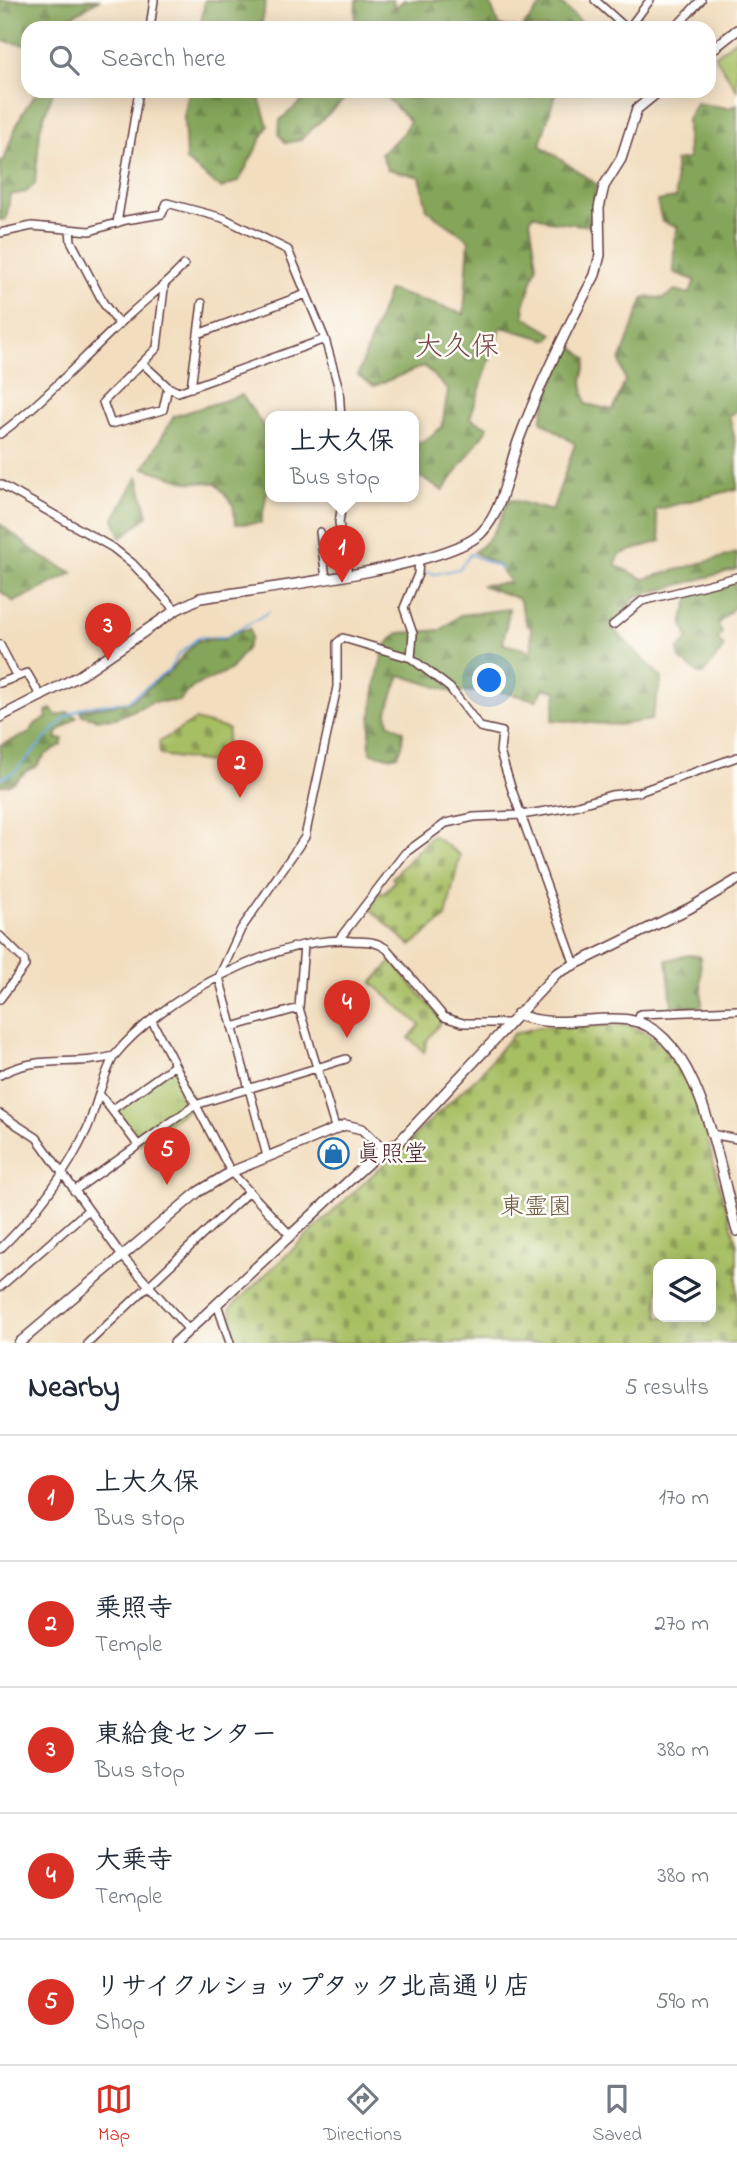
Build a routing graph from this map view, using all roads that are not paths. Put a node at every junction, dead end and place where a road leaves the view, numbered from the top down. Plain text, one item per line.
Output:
1 (154, 0) edge
2 (650, 0) edge
3 (701, 0) edge
4 (598, 1) edge
5 (151, 21) edge
6 (619, 21) edge
7 (633, 21) edge
8 (682, 21) edge
9 (737, 30) edge
10 (716, 46) edge
11 (138, 98) edge
12 (649, 98) edge
13 (117, 223) junction
14 (70, 230) junction
15 (0, 233) edge
16 (184, 265) dead end
17 (164, 288) junction
18 (306, 294) junction
19 (202, 303) dead end
20 (119, 324) junction
21 (198, 334) junction
22 (325, 339) junction
23 (142, 363) junction
24 (168, 387) junction
25 (191, 388) junction
26 (341, 411) edge
27 (0, 434) edge
28 (0, 484) edge
29 (342, 502) edge
30 (320, 532) dead end
31 (419, 560) junction
32 (348, 574) junction
33 (737, 577) edge
34 (326, 578) junction
35 (176, 610) junction
36 (612, 625) dead end
37 (0, 646) edge
38 (411, 658) junction
39 (17, 677) junction
40 (0, 683) edge
41 (41, 697) junction
42 (0, 717) edge
43 (737, 757) edge
44 (522, 815) junction
45 (737, 880) edge
46 (0, 936) edge
47 (340, 938) junction
48 (304, 945) junction
49 (574, 962) junction
50 (219, 977) junction
51 (0, 999) edge
52 (299, 1008) junction
53 (737, 1010) edge
54 (517, 1014) junction
55 (152, 1021) junction
56 (638, 1022) junction
57 (510, 1023) junction
58 (232, 1027) junction
59 (114, 1056) junction
60 (346, 1059) dead end
61 (175, 1065) junction
62 (317, 1069) junction
63 (0, 1076) edge
64 (247, 1090) junction
65 (101, 1096) junction
66 (195, 1105) junction
67 (113, 1110) junction
68 (0, 1114) edge
69 (335, 1128) junction
70 (711, 1134) junction
71 (737, 1139) edge
72 (138, 1145) junction
73 (383, 1149) junction
74 (267, 1156) junction
75 (231, 1172) junction
76 (62, 1173) junction
77 (74, 1191) junction
78 (248, 1192) junction
79 (88, 1210) junction
80 (737, 1231) edge
81 (290, 1235) junction
82 (0, 1250) edge
83 (122, 1256) junction
84 (149, 1286) junction
85 (0, 1287) edge
86 (217, 1304) junction
87 (189, 1330) junction
88 (19, 1343) edge
89 (88, 1343) edge
90 (175, 1343) edge
91 (230, 1343) edge

1 - 5 street
2 - 7 street
3 - 8 street
4 - 6 street
9 - 10 street
11 - 13 street
12 - 31 street
13 - 14 street
13 - 18 street
14 - 15 street
14 - 20 street
16 - 17 street
17 - 20 street
17 - 23 street
18 - 21 street
18 - 22 street
19 - 21 street
20 - 27 street
21 - 25 street
22 - 25 street
22 - 26 street
23 - 24 street
23 - 24 street
24 - 25 street
28 - 35 street
29 - 32 street
30 - 34 street
31 - 32 street
31 - 38 street
32 - 34 street
33 - 36 street
34 - 35 street
35 - 41 street
37 - 39 street
38 - 44 street
38 - 50 street
39 - 40 street
39 - 41 street
41 - 42 street
43 - 44 street
44 - 47 street
44 - 49 street
45 - 49 street
46 - 51 street
47 - 48 street
47 - 57 street
48 - 50 street
48 - 52 street
49 - 54 street
50 - 55 street
50 - 58 street
52 - 58 street
52 - 62 street
53 - 56 street
54 - 56 street
54 - 57 street
55 - 59 street
55 - 61 street
56 - 70 street
57 - 73 street
58 - 64 street
59 - 63 street
59 - 65 street
60 - 62 street
61 - 66 street
61 - 67 street
62 - 64 street
62 - 69 street
64 - 66 street
64 - 74 street
65 - 67 street
65 - 76 street
66 - 72 street
66 - 75 street
67 - 72 street
68 - 76 street
69 - 73 street
69 - 74 street
70 - 71 street
70 - 80 street
72 - 77 street
73 - 81 street
74 - 75 street
75 - 78 street
75 - 83 street
76 - 77 street
76 - 82 street
77 - 79 street
78 - 81 street
78 - 84 street
79 - 83 street
79 - 85 street
81 - 86 street
83 - 84 street
83 - 88 street
84 - 87 street
84 - 89 street
86 - 87 street
86 - 91 street
87 - 90 street

